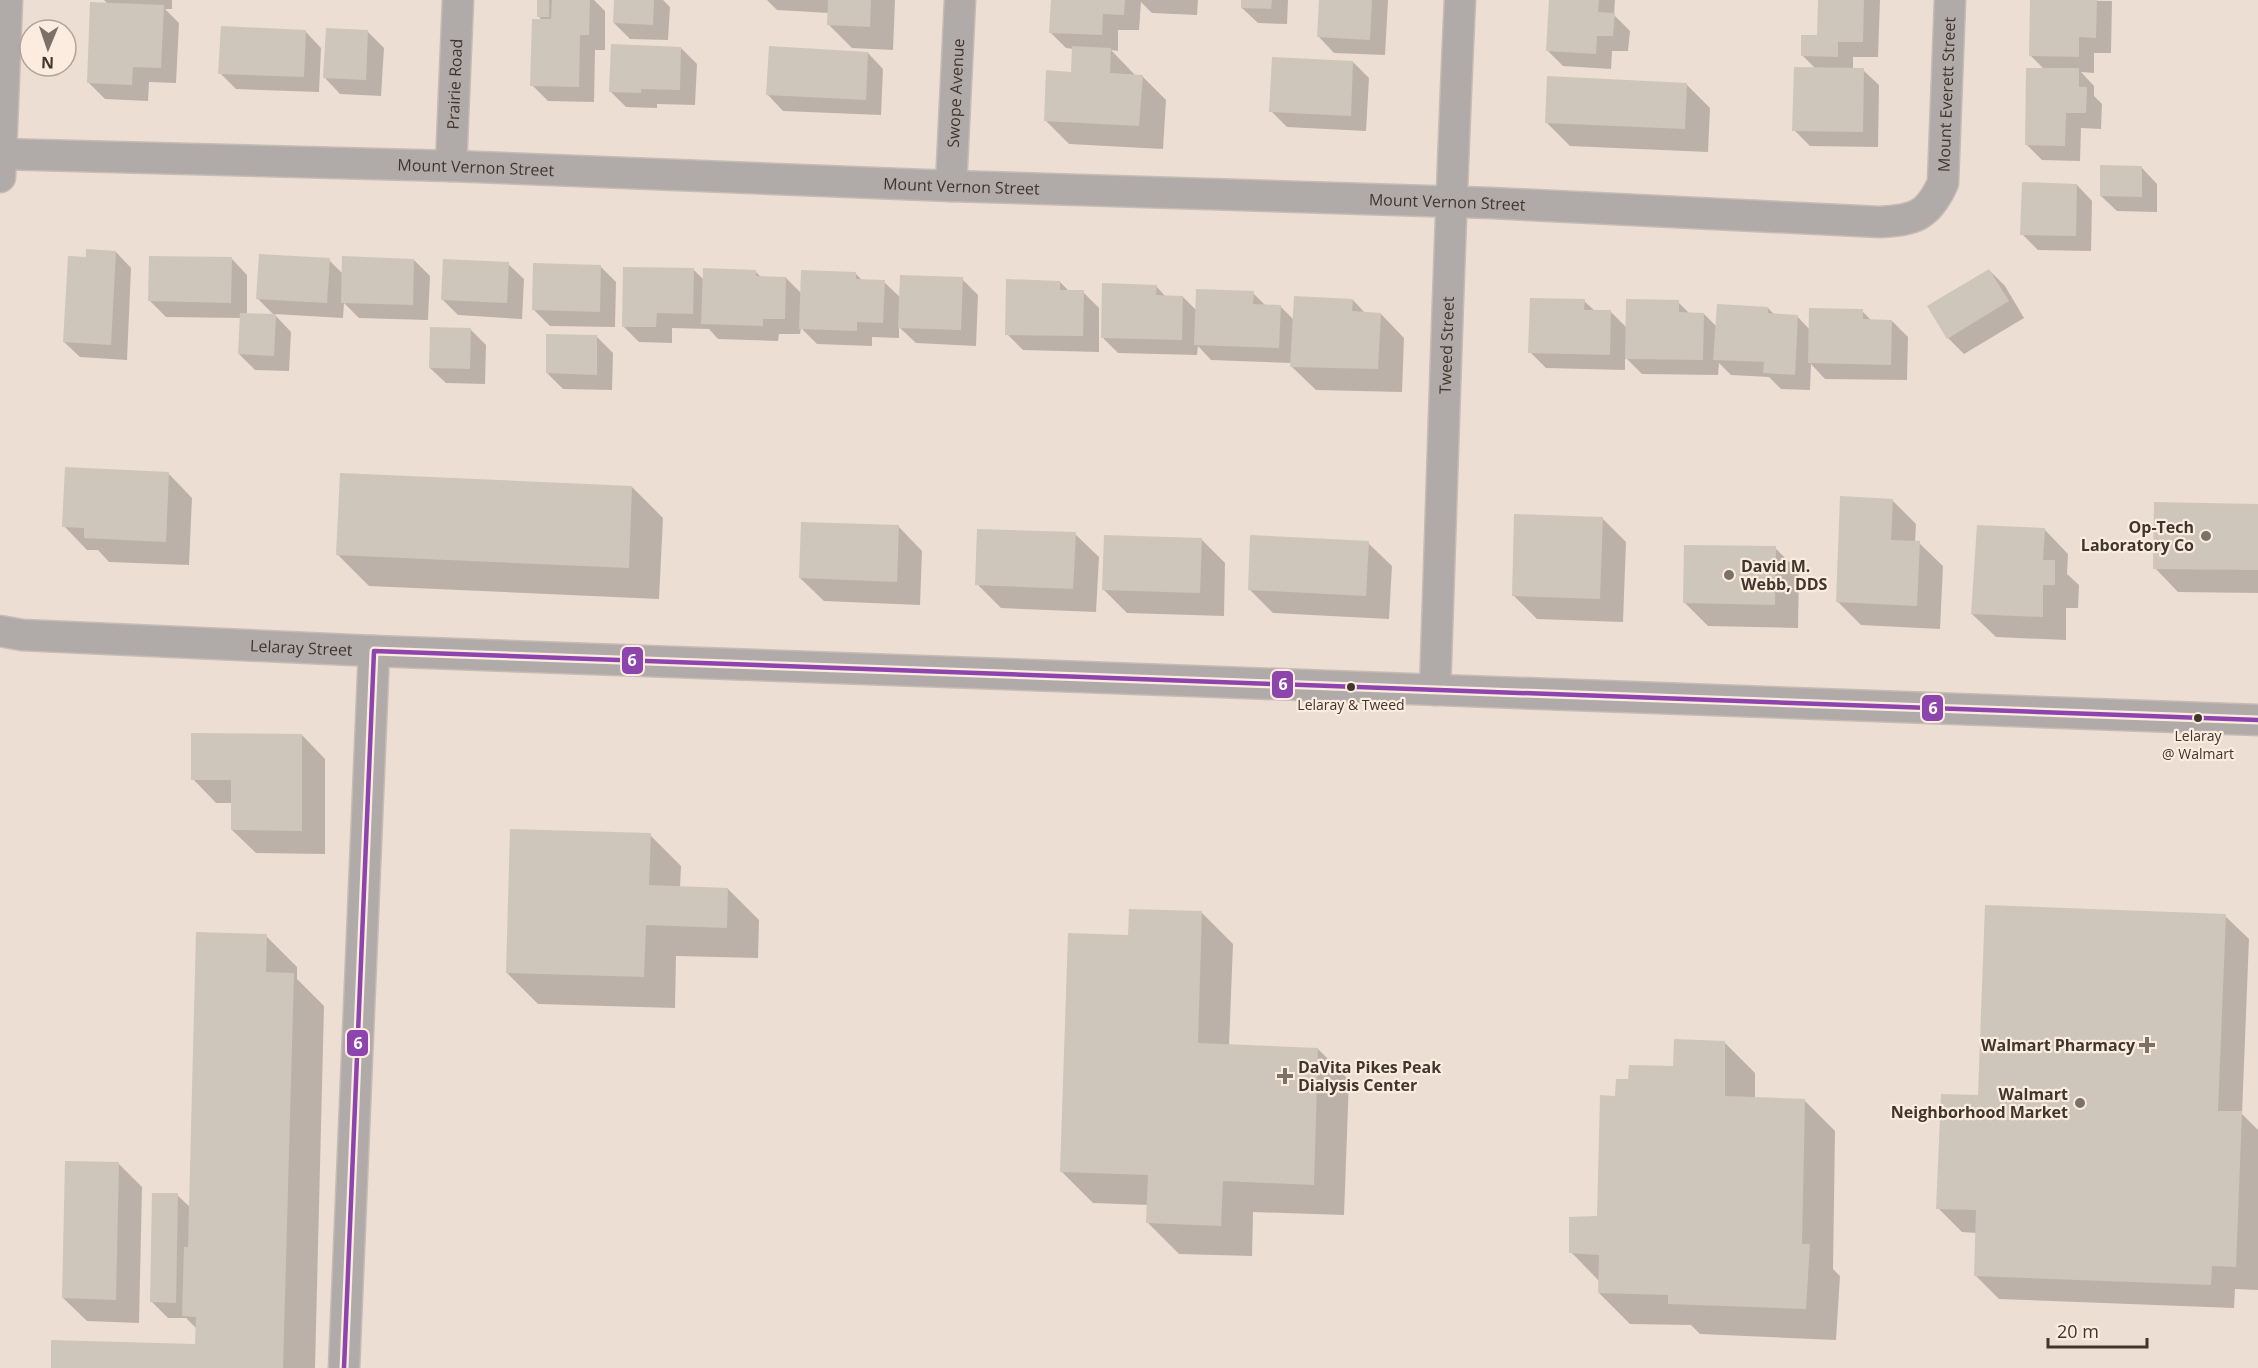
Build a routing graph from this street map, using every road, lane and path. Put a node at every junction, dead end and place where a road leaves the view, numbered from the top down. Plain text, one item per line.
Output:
1 (7, 0) edge
2 (458, 0) edge
3 (960, 0) edge
4 (1460, 0) edge
5 (1950, 0) edge
6 (0, 162) edge
7 (451, 166) junction
8 (951, 186) junction
9 (1450, 202) junction
10 (1920, 214) joint
11 (0, 631) edge
12 (374, 651) junction
13 (1435, 690) junction
14 (2258, 720) edge
15 (344, 1368) edge

1 - 6 street
2 - 7 street, Prairie Road
3 - 8 street, Swope Avenue
4 - 9 street, Tweed Street
5 - 10 street, Mount Everett Street
6 - 7 street, Mount Vernon Street
7 - 8 street, Mount Vernon Street
8 - 9 street, Mount Vernon Street
9 - 10 street, Mount Vernon Street
9 - 13 street, Tweed Street
11 - 12 street, Lelaray Street
12 - 13 street, Lelaray Street
12 - 15 street
13 - 14 street, Lelaray Street

